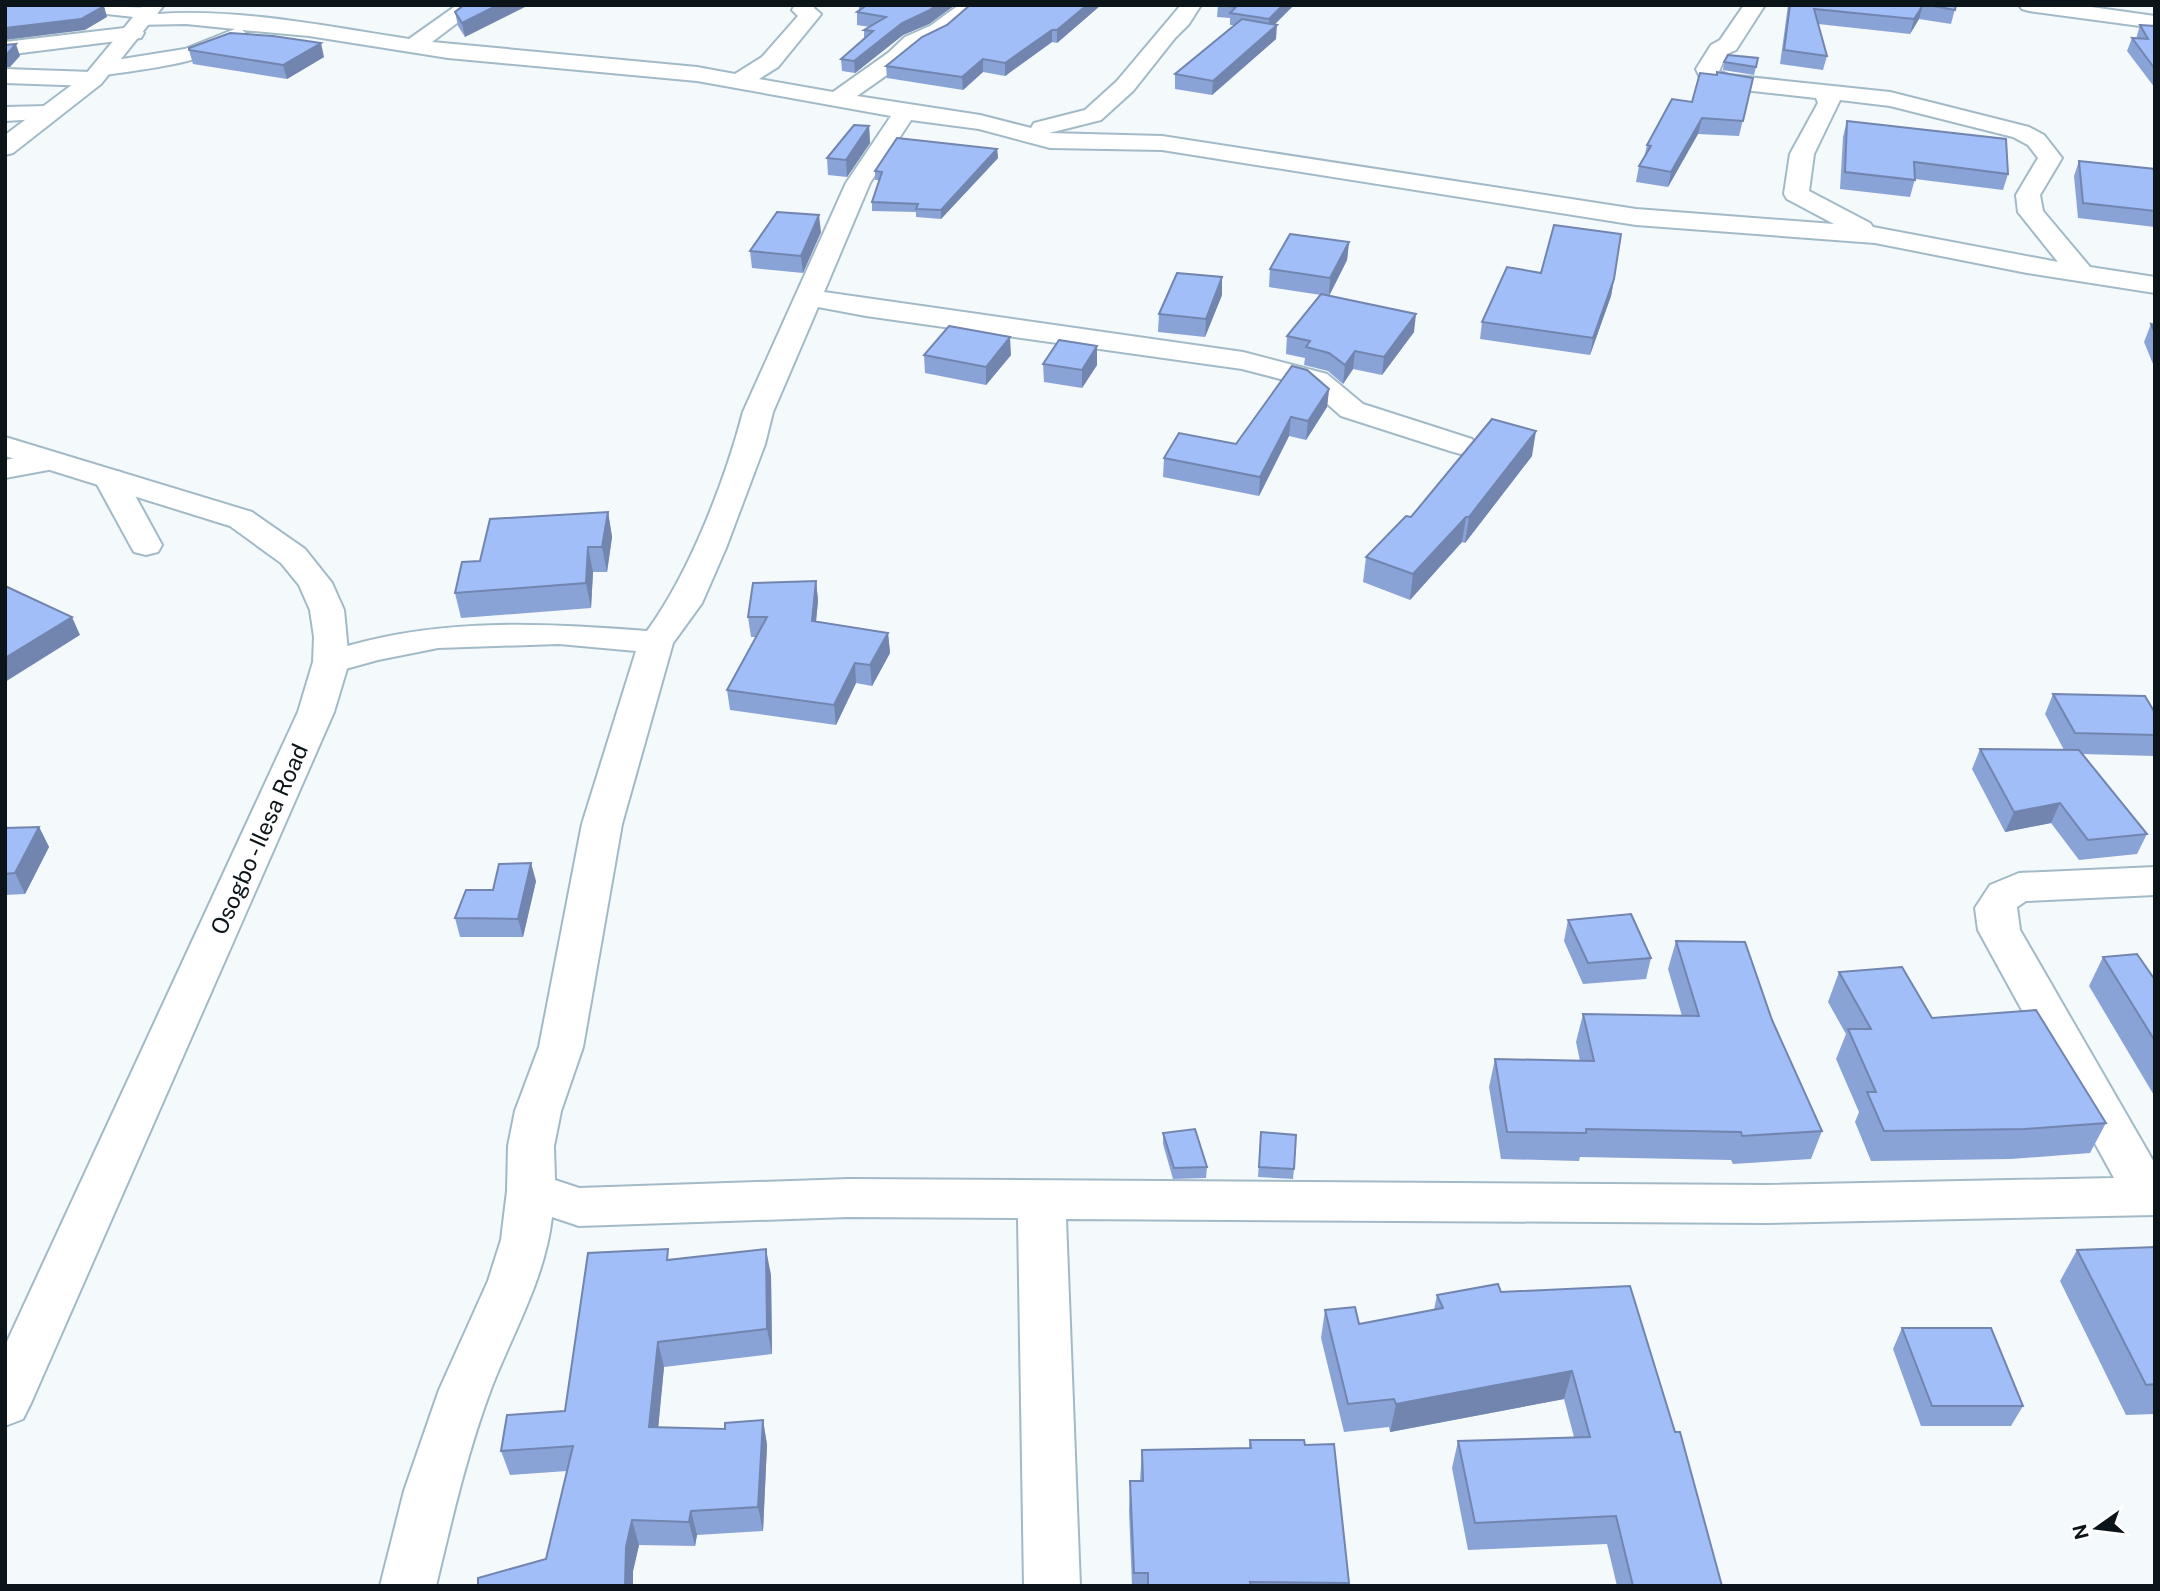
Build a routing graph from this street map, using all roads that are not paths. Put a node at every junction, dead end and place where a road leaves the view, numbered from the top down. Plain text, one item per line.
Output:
1 (79, 5) edge
2 (279, 5) edge
3 (471, 5) edge
4 (806, 5) edge
5 (972, 5) edge
6 (1191, 5) edge
7 (1755, 5) edge
8 (2029, 5) edge
9 (144, 18) edge
10 (2155, 22) edge
11 (254, 24) junction
12 (413, 46) junction
13 (5, 49) edge
14 (99, 74) junction
15 (5, 76) edge
16 (738, 82) junction
17 (1826, 92) junction
18 (837, 100) junction
19 (905, 112) junction
20 (48, 113) junction
21 (5, 114) edge
22 (1004, 129) junction
23 (5, 148) edge
24 (1875, 235) junction
25 (2081, 274) junction
26 (2155, 285) edge
27 (809, 297) junction
28 (1461, 445) dead end
29 (5, 446) edge
30 (48, 461) junction
31 (5, 470) edge
32 (110, 479) junction
33 (146, 545) dead end
34 (656, 642) junction
35 (331, 662) junction
36 (2155, 881) edge
37 (531, 1191) junction
38 (2151, 1196) edge
39 (1041, 1200) junction
40 (579, 1207) junction
41 (525, 1240) junction
42 (5, 1403) edge
43 (408, 1586) edge
44 (1052, 1586) edge

1 - 9 street
2 - 11 street
3 - 12 street
4 - 16 street
5 - 18 street
6 - 22 street
7 - 17 street
8 - 10 street
9 - 11 street
9 - 13 street
9 - 14 street
11 - 12 street
11 - 14 street
12 - 16 street
14 - 15 street
14 - 20 street
16 - 18 street
17 - 24 street
17 - 25 street
18 - 19 street
19 - 22 street
19 - 27 street
20 - 21 street
20 - 23 street
22 - 24 street
24 - 25 street
25 - 26 street
27 - 28 street
27 - 34 street
29 - 30 street, Osogbo - Ilesa Road
30 - 31 street
30 - 32 street, Osogbo - Ilesa Road
32 - 33 street
32 - 35 street, Osogbo - Ilesa Road
34 - 35 street
34 - 37 street
35 - 42 street, Osogbo - Ilesa Road
36 - 38 street
37 - 40 street
37 - 41 street
38 - 39 street
39 - 40 street
39 - 44 street
40 - 41 street
41 - 43 street

